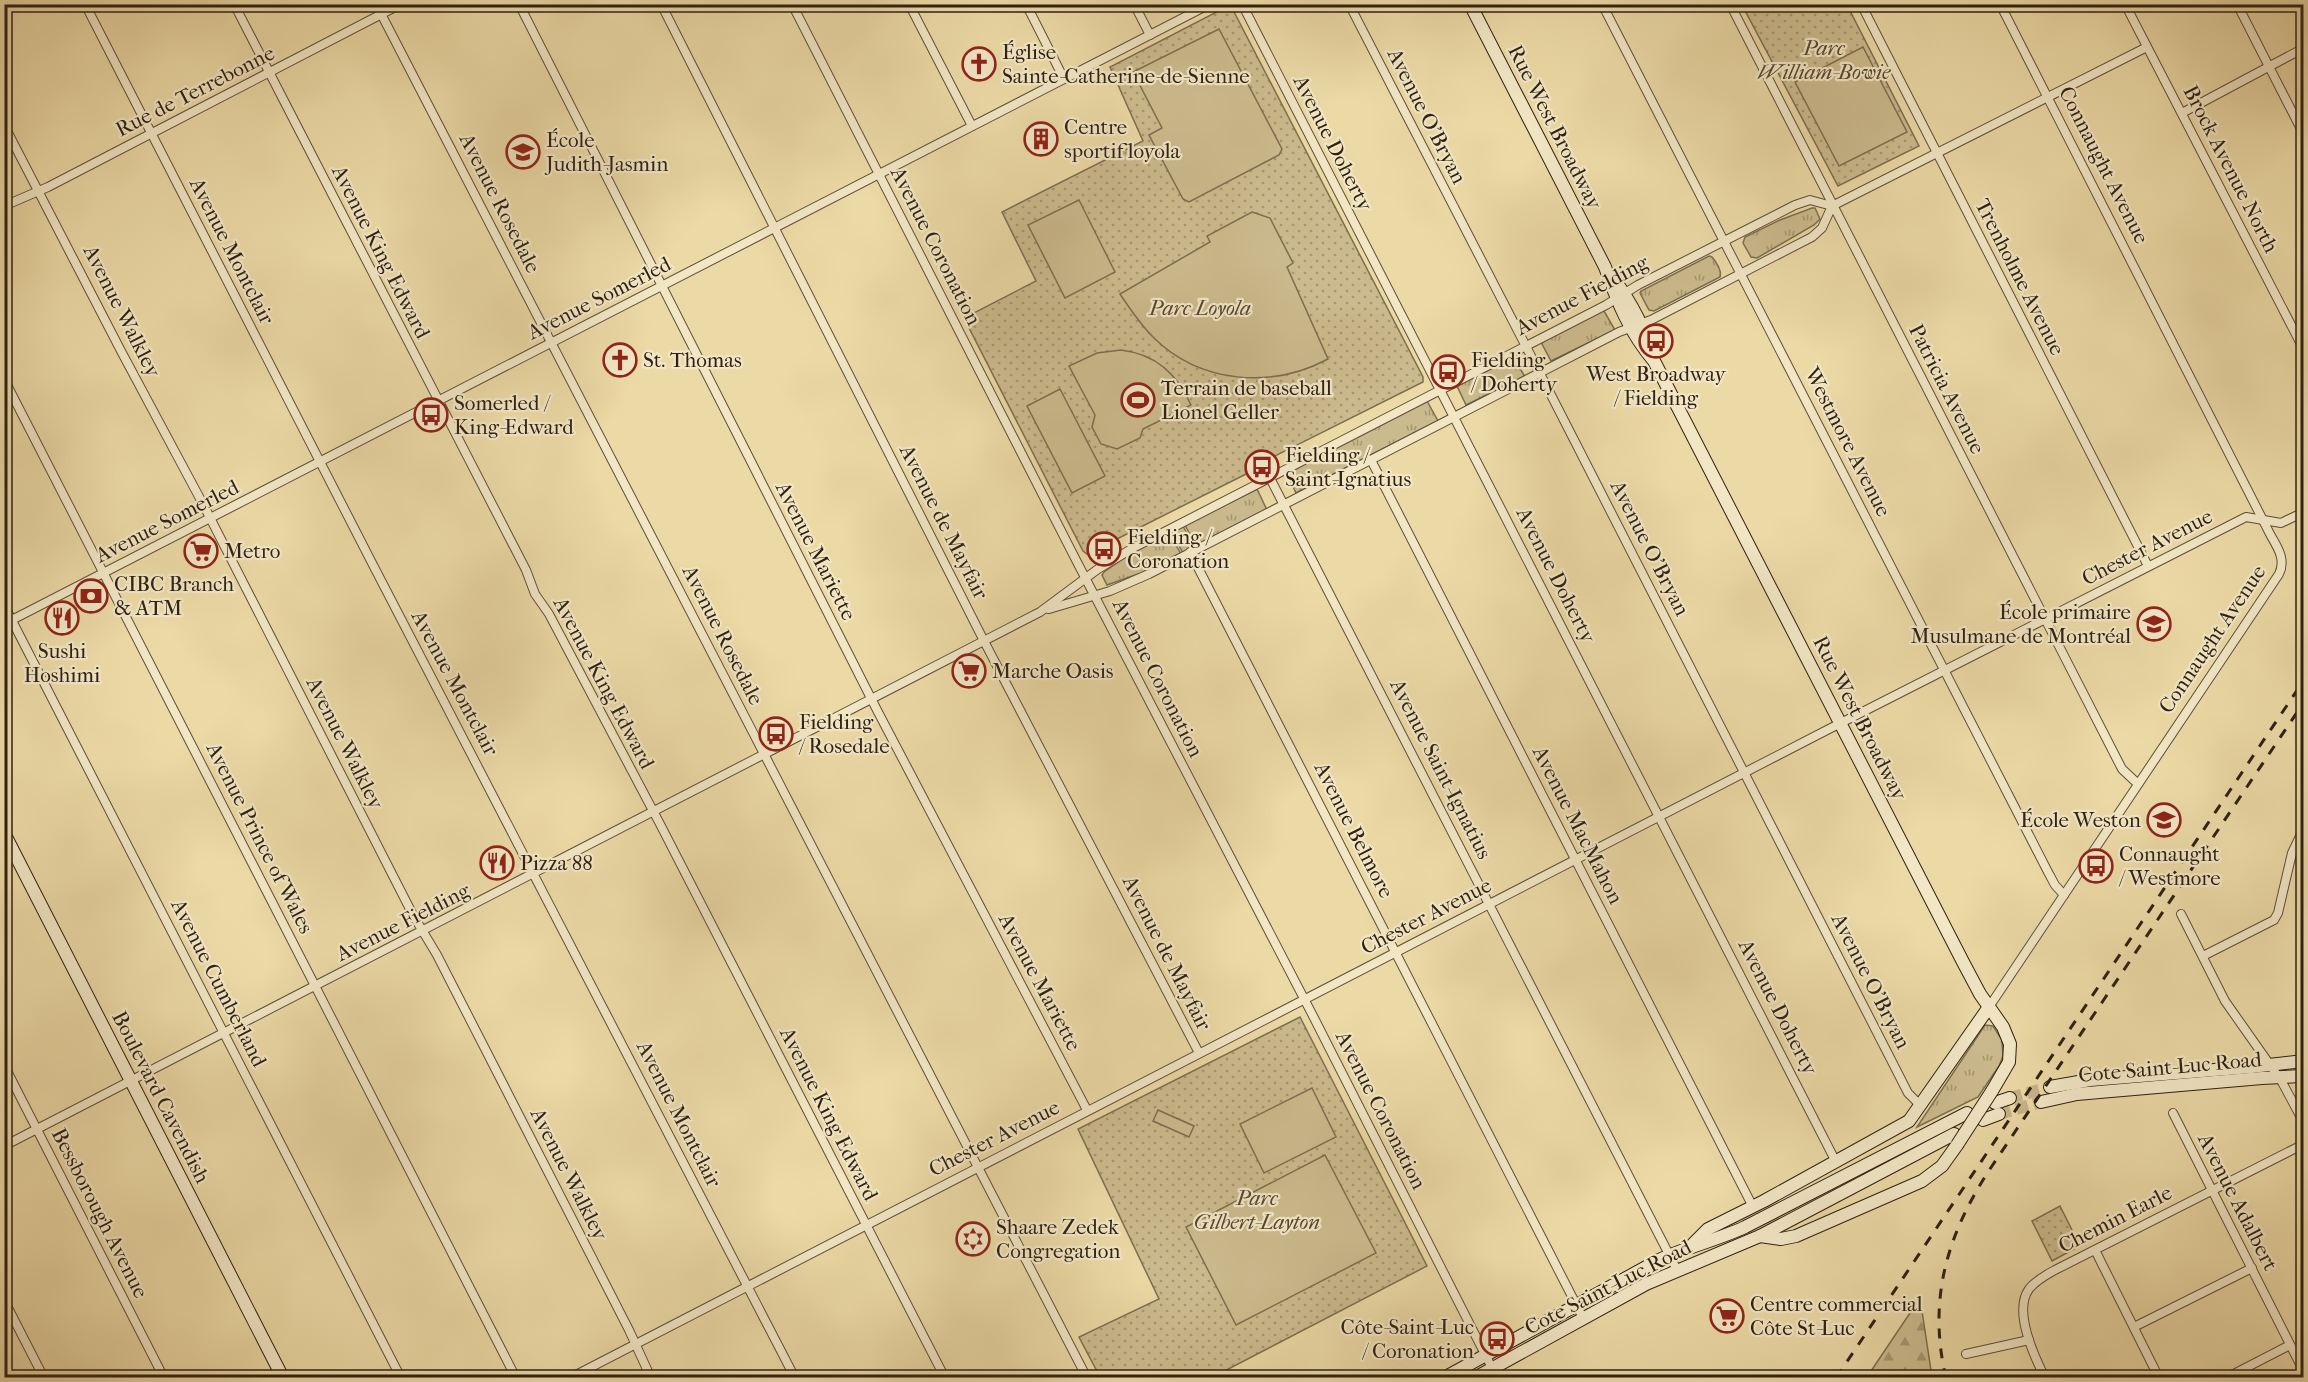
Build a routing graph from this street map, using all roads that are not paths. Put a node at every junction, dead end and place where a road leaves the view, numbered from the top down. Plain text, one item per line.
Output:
1 (86, 4) edge
2 (234, 4) edge
3 (376, 4) edge
4 (401, 4) edge
5 (519, 4) edge
6 (661, 4) edge
7 (792, 4) edge
8 (909, 4) edge
9 (1026, 4) edge
10 (1134, 4) edge
11 (1210, 4) edge
12 (1242, 4) edge
13 (1349, 4) edge
14 (1470, 4) edge
15 (1602, 4) edge
16 (1730, 4) edge
17 (1861, 4) edge
18 (2000, 4) edge
19 (2125, 4) edge
20 (2237, 4) edge
21 (382, 14) junction
22 (1150, 35) junction
23 (2147, 47) junction
24 (2304, 48) edge
25 (2269, 67) junction
26 (269, 74) junction
27 (1064, 79) junction
28 (2048, 98) junction
29 (2182, 113) junction
30 (4, 125) edge
31 (972, 126) junction
32 (152, 134) junction
33 (2304, 135) edge
34 (1937, 153) junction
35 (879, 173) junction
36 (40, 191) junction
37 (4, 206) edge
38 (1832, 206) junction
39 (774, 228) junction
40 (1723, 240) junction
41 (1741, 274) junction
42 (661, 286) junction
43 (1620, 296) junction
44 (1636, 326) junction
45 (552, 343) junction
46 (1525, 346) junction
47 (2304, 350) edge
48 (1540, 373) junction
49 (4, 380) edge
50 (1440, 389) junction
51 (438, 402) junction
52 (1454, 417) junction
53 (1371, 460) junction
54 (321, 462) junction
55 (1270, 477) junction
56 (1284, 504) junction
57 (2304, 512) edge
58 (210, 519) junction
59 (2263, 520) junction
60 (1190, 552) junction
61 (2148, 566) junction
62 (104, 574) junction
63 (1086, 578) junction
64 (1095, 595) junction
65 (4, 605) edge
66 (1040, 612) junction
67 (2045, 619) junction
68 (8, 622) edge
69 (984, 641) junction
70 (1945, 670) junction
71 (872, 699) junction
72 (1841, 723) junction
73 (765, 755) junction
74 (1746, 773) junction
75 (2138, 784) junction
76 (653, 812) junction
77 (1660, 816) junction
78 (2304, 828) edge
79 (4, 833) edge
80 (1576, 860) junction
81 (534, 874) junction
82 (2064, 895) junction
83 (1490, 903) junction
84 (2181, 914) dead end
85 (422, 932) junction
86 (1397, 951) junction
87 (2203, 956) junction
88 (316, 986) junction
89 (1304, 1000) junction
90 (1989, 1007) junction
91 (225, 1033) junction
92 (1199, 1053) junction
93 (2304, 1061) edge
94 (4, 1065) edge
95 (2275, 1071) junction
96 (2304, 1076) edge
97 (132, 1082) junction
98 (2050, 1087) tunnel mouth
99 (2010, 1098) tunnel mouth
100 (2041, 1102) tunnel mouth
101 (1995, 1103) junction
102 (1921, 1106) junction
103 (1087, 1110) junction
104 (1967, 1113) dead end
105 (2173, 1113) dead end
106 (1983, 1120) dead end
107 (2304, 1123) edge
108 (37, 1129) junction
109 (1955, 1139) junction
110 (2304, 1144) edge
111 (4, 1146) edge
112 (1836, 1162) junction
113 (978, 1166) junction
114 (2213, 1191) junction
115 (1753, 1207) junction
116 (866, 1225) junction
117 (1760, 1236) junction
118 (1692, 1246) junction
119 (2095, 1250) junction
120 (1669, 1256) junction
121 (2252, 1268) junction
122 (1677, 1270) junction
123 (748, 1286) junction
124 (4, 1300) edge
125 (1576, 1304) junction
126 (1583, 1318) junction
127 (2134, 1327) junction
128 (2029, 1340) junction
129 (634, 1344) junction
130 (2290, 1345) junction
131 (1485, 1354) junction
132 (1966, 1354) dead end
133 (1492, 1368) junction
134 (2304, 1372) edge
135 (44, 1377) edge
136 (164, 1377) edge
137 (283, 1377) edge
138 (401, 1377) edge
139 (516, 1377) edge
140 (570, 1377) edge
141 (651, 1377) edge
142 (795, 1377) edge
143 (945, 1377) edge
144 (1087, 1377) edge
145 (1444, 1377) edge
146 (1476, 1377) edge
147 (2044, 1377) edge
148 (2159, 1377) edge
149 (2226, 1377) edge

1 - 32 street, Avenue Montclair
2 - 26 street, Avenue King Edward
3 - 21 street, Avenue Rosedale
4 - 21 street, Rue de Terrebonne
5 - 42 street, Avenue Mariette
6 - 39 street, Avenue de Mayfair
7 - 35 street, Avenue Coronation
8 - 31 street
9 - 27 street
10 - 22 street
11 - 22 street, Avenue Somerled
12 - 50 street, Avenue Doherty
13 - 46 street, Avenue O'Bryan
14 - 43 main road, Rue West Broadway
15 - 40 street, Westmore Avenue
16 - 38 street, Patricia Avenue
17 - 34 street, Trenholme Avenue
18 - 28 street, Connaught Avenue
19 - 23 street, Brock Avenue North
20 - 25 street
21 - 26 street, Rue de Terrebonne
21 - 45 street, Avenue Rosedale
22 - 27 street, Avenue Somerled
23 - 28 street
23 - 29 street, Brock Avenue North
24 - 25 street
25 - 29 street
25 - 33 street
26 - 32 street, Rue de Terrebonne
26 - 51 street, Avenue King Edward
27 - 31 street, Avenue Somerled
28 - 34 street
28 - 59 street, Connaught Avenue
29 - 47 street, Brock Avenue North
30 - 36 street, Avenue Walkley
31 - 35 street, Avenue Somerled
32 - 36 street, Rue de Terrebonne
32 - 54 street, Avenue Montclair
34 - 38 street
34 - 61 street, Trenholme Avenue
35 - 39 street, Avenue Somerled
35 - 63 street, Avenue Coronation
36 - 37 street, Rue de Terrebonne
36 - 58 street, Avenue Walkley
38 - 40 street, Avenue Fielding
38 - 41 street, Avenue Fielding
38 - 67 street, Patricia Avenue
39 - 42 street, Avenue Somerled
39 - 69 street, Avenue de Mayfair
40 - 41 street, Westmore Avenue
40 - 43 street, Avenue Fielding
41 - 44 street, Avenue Fielding
41 - 70 street, Westmore Avenue
42 - 45 street, Avenue Somerled
42 - 71 street, Avenue Mariette
43 - 44 main road, Rue West Broadway
43 - 46 street, Avenue Fielding
44 - 48 street, Avenue Fielding
44 - 72 main road, Rue West Broadway
45 - 51 street, Avenue Somerled
45 - 73 street, Avenue Rosedale
46 - 48 street, Avenue O'Bryan
46 - 50 street, Avenue Fielding
48 - 52 street, Avenue Fielding
48 - 74 street, Avenue O'Bryan
49 - 62 street, Avenue Prince of Wales
50 - 52 street, Avenue Doherty
50 - 55 street, Avenue Fielding
51 - 54 street, Avenue Somerled
51 - 76 street, Avenue King Edward
52 - 53 street, Avenue Fielding
52 - 77 street, Avenue Doherty
53 - 56 street, Avenue Fielding
53 - 80 street, Avenue MacMahon
54 - 58 street, Avenue Somerled
54 - 81 street, Avenue Montclair
55 - 56 street, Avenue Saint-Ignatius
55 - 63 street, Avenue Fielding
56 - 60 street, Avenue Fielding
56 - 83 street, Avenue Saint-Ignatius
57 - 59 street, Chester Avenue
58 - 62 street, Avenue Somerled
58 - 85 street, Avenue Walkley
59 - 61 street, Chester Avenue
59 - 75 street, Connaught Avenue
60 - 64 street, Avenue Fielding
60 - 86 street, Avenue Belmore
61 - 67 street, Chester Avenue
62 - 68 street, Avenue Somerled
62 - 88 street, Avenue Prince of Wales
63 - 64 street, Avenue Coronation
63 - 66 street, Avenue Fielding
64 - 66 street, Avenue Fielding
64 - 89 street, Avenue Coronation
65 - 68 street, Avenue Cumberland
66 - 69 street, Avenue Fielding
67 - 70 street, Chester Avenue
67 - 75 street, Patricia Avenue
68 - 91 street, Avenue Cumberland
69 - 71 street, Avenue Fielding
69 - 92 street, Avenue de Mayfair
70 - 72 street, Chester Avenue
70 - 82 street, Westmore Avenue
71 - 73 street, Avenue Fielding
71 - 103 street, Avenue Mariette
72 - 74 street, Chester Avenue
72 - 90 main road, Rue West Broadway
73 - 76 street, Avenue Fielding
73 - 113 street, Avenue Rosedale
74 - 77 street, Chester Avenue
74 - 102 street, Avenue O'Bryan
75 - 82 street, Connaught Avenue
76 - 81 street, Avenue Fielding
76 - 116 street, Avenue King Edward
77 - 80 street, Chester Avenue
77 - 112 street, Avenue Doherty
78 - 87 street
79 - 97 main road, Boulevard Cavendish
80 - 83 street, Chester Avenue
80 - 115 street, Avenue MacMahon
81 - 85 street, Avenue Fielding
81 - 123 street, Avenue Montclair
82 - 90 street, Connaught Avenue
83 - 86 street, Chester Avenue
83 - 120 street, Avenue Saint-Ignatius
84 - 87 street
85 - 88 street, Avenue Fielding
85 - 129 street, Avenue Walkley
86 - 89 street, Chester Avenue
86 - 125 street, Avenue Belmore
87 - 95 street
88 - 91 street, Avenue Fielding
88 - 139 street, Avenue Prince of Wales
89 - 92 street, Chester Avenue
89 - 131 street, Avenue Coronation
90 - 101 main road, Rue West Broadway
90 - 102 main road, Connaught Avenue
91 - 97 street, Avenue Fielding
91 - 138 street, Avenue Cumberland
92 - 103 street, Chester Avenue
93 - 95 main road, Cote Saint-Luc Road
94 - 108 street, Bessborough Avenue
95 - 96 main road, Cote Saint-Luc Road
95 - 98 main road, Cote Saint-Luc Road
95 - 100 main road, Cote Saint-Luc Road
95 - 107 street
97 - 108 street, Avenue Fielding
97 - 137 main road, Boulevard Cavendish
99 - 101 main road
101 - 106 main road
101 - 109 main road, Cote Saint-Luc Road, bridge
102 - 112 main road, Cote Saint-Luc Road
103 - 113 street, Chester Avenue
104 - 118 main road, Cote Saint-Luc Road
105 - 114 street, Avenue Adalbert
108 - 111 street, Avenue Fielding
108 - 136 street, Bessborough Avenue
109 - 117 main road, Cote Saint-Luc Road
109 - 117 main road, Cote Saint-Luc Road
110 - 114 street, Chemin Earle
112 - 115 main road, Cote Saint-Luc Road
113 - 116 street, Chester Avenue
113 - 144 street, Avenue Rosedale
114 - 119 street, Chemin Earle
114 - 121 street, Avenue Adalbert
115 - 118 main road, Cote Saint-Luc Road
116 - 123 street, Chester Avenue
116 - 143 street, Avenue King Edward
117 - 122 main road, Cote Saint-Luc Road
118 - 120 main road, Cote Saint-Luc Road
119 - 127 street
119 - 128 street, Chemin Earle
120 - 122 street, Avenue Saint-Ignatius
120 - 125 main road, Cote Saint-Luc Road
121 - 127 street
121 - 130 street, Avenue Adalbert
122 - 126 main road, Cote Saint-Luc Road
123 - 129 street, Chester Avenue
123 - 142 street, Avenue Montclair
124 - 135 street
125 - 126 street, Avenue Belmore
125 - 131 main road, Cote Saint-Luc Road
126 - 133 main road, Cote Saint-Luc Road
127 - 148 street
128 - 132 street
128 - 147 street, Chemin Earle
129 - 140 street, Chester Avenue
129 - 141 street, Avenue Walkley
130 - 134 street, Avenue Adalbert
130 - 149 street
131 - 133 street, Avenue Coronation
131 - 145 main road, Cote Saint-Luc Road
133 - 146 main road, Cote Saint-Luc Road

